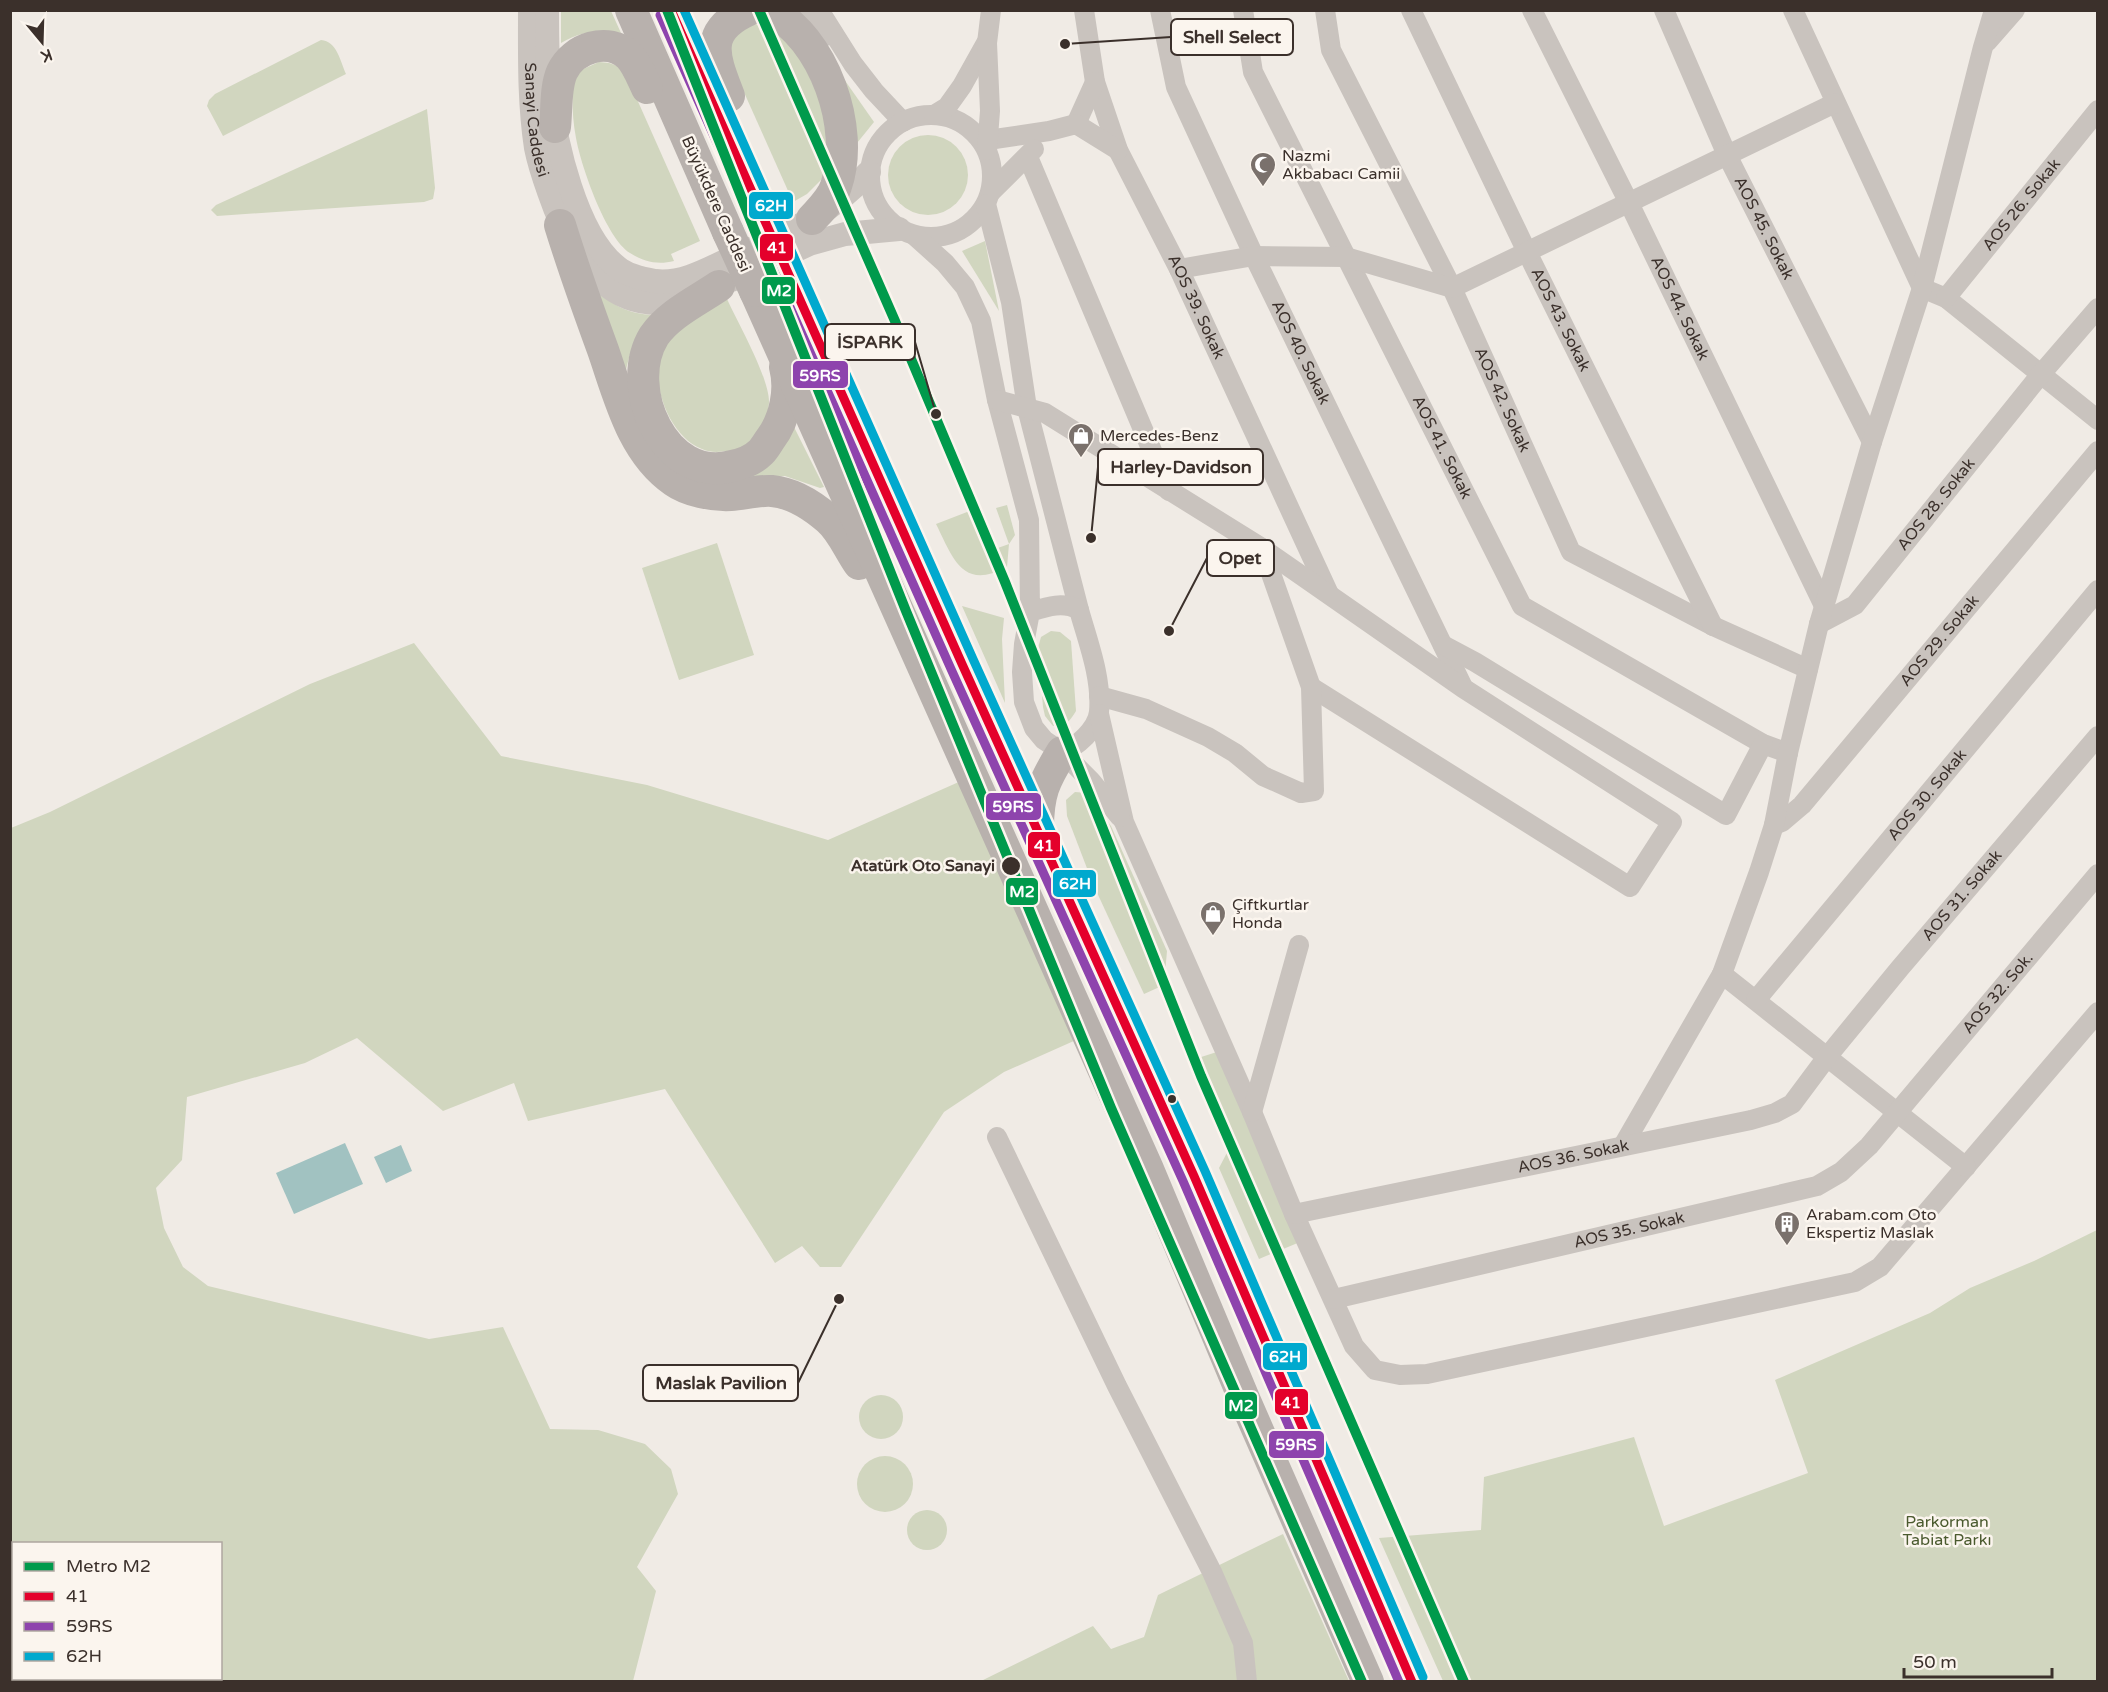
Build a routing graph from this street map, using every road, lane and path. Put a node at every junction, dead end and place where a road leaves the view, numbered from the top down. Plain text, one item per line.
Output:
1 (530, 10) edge
2 (547, 10) edge
3 (631, 10) edge
4 (671, 10) edge
5 (748, 10) edge
6 (769, 10) edge
7 (799, 10) edge
8 (819, 10) edge
9 (991, 10) edge
10 (1083, 10) edge
11 (1160, 10) edge
12 (1243, 10) edge
13 (1325, 10) edge
14 (1411, 10) edge
15 (1532, 10) edge
16 (1664, 10) edge
17 (1793, 10) edge
18 (1994, 10) edge
19 (2015, 10) edge
20 (987, 43) junction
21 (1983, 47) junction
22 (853, 64) junction
23 (1095, 82) junction
24 (1835, 103) junction
25 (2097, 110) edge
26 (934, 115) junction
27 (903, 122) junction
28 (1076, 124) junction
29 (555, 127) junction
30 (1049, 131) junction
31 (688, 138) junction
32 (988, 145) junction
33 (1118, 150) junction
34 (1727, 155) junction
35 (1028, 158) junction
36 (740, 164) junction
37 (869, 172) junction
38 (988, 198) junction
39 (1629, 203) junction
40 (812, 219) junction
41 (560, 225) junction
42 (907, 232) junction
43 (1527, 252) junction
44 (1254, 256) junction
45 (1346, 257) junction
46 (1179, 269) junction
47 (719, 286) junction
48 (1452, 288) junction
49 (1922, 288) junction
50 (1947, 298) junction
51 (2097, 308) edge
52 (777, 340) junction
53 (2041, 374) junction
54 (997, 400) junction
55 (1027, 408) junction
56 (2097, 420) edge
57 (1872, 442) junction
58 (2097, 451) edge
59 (1168, 490) junction
60 (1262, 548) junction
61 (2097, 590) edge
62 (890, 596) junction
63 (1330, 597) junction
64 (1079, 610) junction
65 (1030, 612) junction
66 (1822, 616) junction
67 (1713, 626) junction
68 (1443, 645) junction
69 (1808, 669) junction
70 (1311, 687) junction
71 (1463, 688) junction
72 (1099, 705) junction
73 (2097, 736) edge
74 (1763, 744) junction
75 (1062, 752) junction
76 (1788, 753) junction
77 (1124, 822) junction
78 (1774, 825) junction
79 (1038, 829) junction
80 (2097, 874) edge
81 (1299, 945) dead end
82 (1722, 974) junction
83 (1756, 1000) junction
84 (2097, 1012) edge
85 (1827, 1057) junction
86 (1252, 1112) junction
87 (1897, 1113) junction
88 (997, 1137) dead end
89 (1624, 1144) junction
90 (1966, 1167) junction
91 (1294, 1214) junction
92 (1199, 1290) junction
93 (1334, 1299) junction
94 (1301, 1429) junction
95 (1247, 1682) edge
96 (1368, 1682) edge
97 (1412, 1682) edge

1 - 41 street, Sanayi Caddesi
2 - 29 street, Sanayi Caddesi
3 - 31 main road, Büyükdere Caddesi
4 - 36 main road
5 - 36 main road
6 - 40 main road
7 - 22 street
8 - 22 street
9 - 20 street
10 - 23 street, AOS 39. Sokak
11 - 44 street, AOS 40. Sokak
12 - 45 street, AOS 41. Sokak
13 - 48 street, AOS 42. Sokak
14 - 43 street, AOS 43. Sokak
15 - 39 street, AOS 44. Sokak
16 - 34 street, AOS 45. Sokak
17 - 24 street
18 - 21 street
19 - 21 street
20 - 26 street
20 - 32 street
21 - 49 street
22 - 27 street
23 - 28 street
23 - 33 street, AOS 39. Sokak
24 - 34 street
24 - 49 street
25 - 50 street, AOS 26. Sokak
26 - 27 street
26 - 32 street
27 - 37 street
28 - 30 street
28 - 33 street
29 - 31 main road
29 - 40 street, Sanayi Caddesi
30 - 32 street
30 - 35 street
31 - 52 main road, Büyükdere Caddesi, bridge
32 - 38 street
33 - 46 street, AOS 39. Sokak
34 - 39 street
34 - 57 street, AOS 45. Sokak
35 - 38 street
35 - 59 street
36 - 79 main road, bridge
37 - 40 street, Sanayi Caddesi
37 - 42 street
38 - 42 street
38 - 55 street
39 - 43 street
39 - 66 street, AOS 44. Sokak
41 - 47 street, Sanayi Caddesi
41 - 62 main road
42 - 47 street, Sanayi Caddesi
42 - 54 street
43 - 48 street
43 - 67 street, AOS 43. Sokak
44 - 45 street
44 - 46 street
44 - 68 street, AOS 40. Sokak
45 - 48 street
45 - 74 street, AOS 41. Sokak
46 - 63 street, AOS 39. Sokak
47 - 52 main road
48 - 67 street, AOS 42. Sokak
49 - 50 street
49 - 57 street
50 - 53 street
51 - 53 street, AOS 28. Sokak
52 - 62 main road, Büyükdere Caddesi
53 - 56 street
53 - 66 street, AOS 28. Sokak
54 - 55 street
54 - 65 street
55 - 59 street
55 - 64 street
57 - 66 street
58 - 78 street, AOS 29. Sokak
59 - 60 street
60 - 63 street
60 - 70 street
61 - 83 street, AOS 30. Sokak
62 - 92 main road, Büyükdere Caddesi
63 - 71 street
64 - 65 street
64 - 72 street
65 - 75 street
66 - 69 street
67 - 69 street, AOS 42. Sokak
68 - 71 street, AOS 40. Sokak
68 - 74 street
69 - 76 street
70 - 71 street
70 - 72 street
72 - 75 street
72 - 77 street
73 - 85 street, AOS 31. Sokak
74 - 76 street, AOS 41. Sokak
75 - 77 street
75 - 79 main road
76 - 78 street
77 - 86 street
78 - 82 street
79 - 94 main road
80 - 87 street, AOS 32. Sok.
81 - 86 street
82 - 83 street
82 - 89 street
83 - 85 street
84 - 90 street
85 - 87 street
85 - 89 street, AOS 36. Sokak
86 - 91 street
87 - 90 street
87 - 93 street, AOS 35. Sokak
88 - 95 street
89 - 91 street, AOS 36. Sokak
90 - 93 street
91 - 93 street
92 - 94 main road
92 - 96 main road, Büyükdere Caddesi
94 - 97 main road

